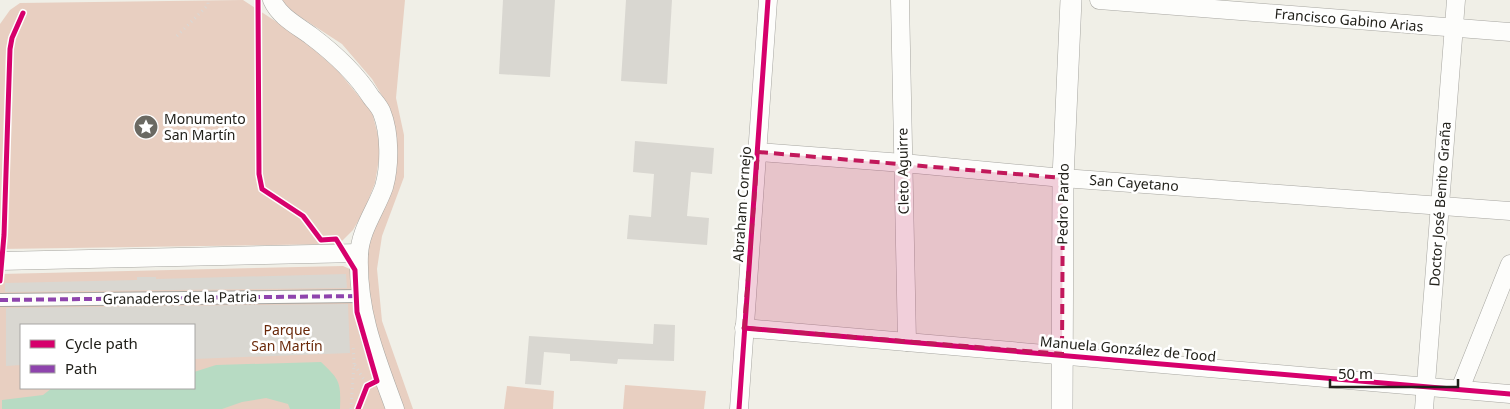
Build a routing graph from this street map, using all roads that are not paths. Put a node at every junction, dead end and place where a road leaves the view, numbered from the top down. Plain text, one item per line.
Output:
1 (272, 0) edge
2 (768, 0) edge
3 (900, 0) edge
4 (1071, 0) edge
5 (1099, 0) edge
6 (1456, 0) edge
7 (1454, 28) junction
8 (1510, 32) edge
9 (758, 152) junction
10 (903, 163) junction
11 (1063, 178) junction
12 (1439, 205) junction
13 (1510, 211) edge
14 (359, 253) junction
15 (0, 261) edge
16 (1510, 264) edge
17 (361, 296) junction
18 (0, 300) edge
19 (744, 328) junction
20 (907, 342) junction
21 (1062, 354) junction
22 (1426, 386) junction
23 (1460, 389) junction
24 (1510, 394) edge
25 (395, 409) edge
26 (739, 409) edge
27 (1062, 409) edge
28 (1424, 409) edge

1 - 14 street
2 - 9 street, Abraham Cornejo
3 - 10 street, Cleto Aguirre
4 - 11 street, Pedro Pardo
5 - 7 street, Francisco Gabino Arias
6 - 7 street, Doctor José Benito Graña
7 - 8 street, Francisco Gabino Arias
7 - 12 street, Doctor José Benito Graña
9 - 10 street, San Cayetano
9 - 19 street, Abraham Cornejo
10 - 11 street, San Cayetano
10 - 20 street, Cleto Aguirre
11 - 12 street, San Cayetano
11 - 21 street, Pedro Pardo
12 - 13 street, San Cayetano
12 - 22 street, Doctor José Benito Graña
14 - 15 street
14 - 17 street
16 - 23 street
17 - 18 street, Granaderos de la Patria
17 - 25 street
19 - 20 street, Manuela González de Tood
19 - 26 street, Abraham Cornejo
20 - 21 street, Manuela González de Tood
21 - 22 street, Manuela González de Tood
21 - 27 street, Pedro Pardo
22 - 23 street, Manuela González de Tood
22 - 28 street, Doctor José Benito Graña
23 - 24 street, Manuela González de Tood

